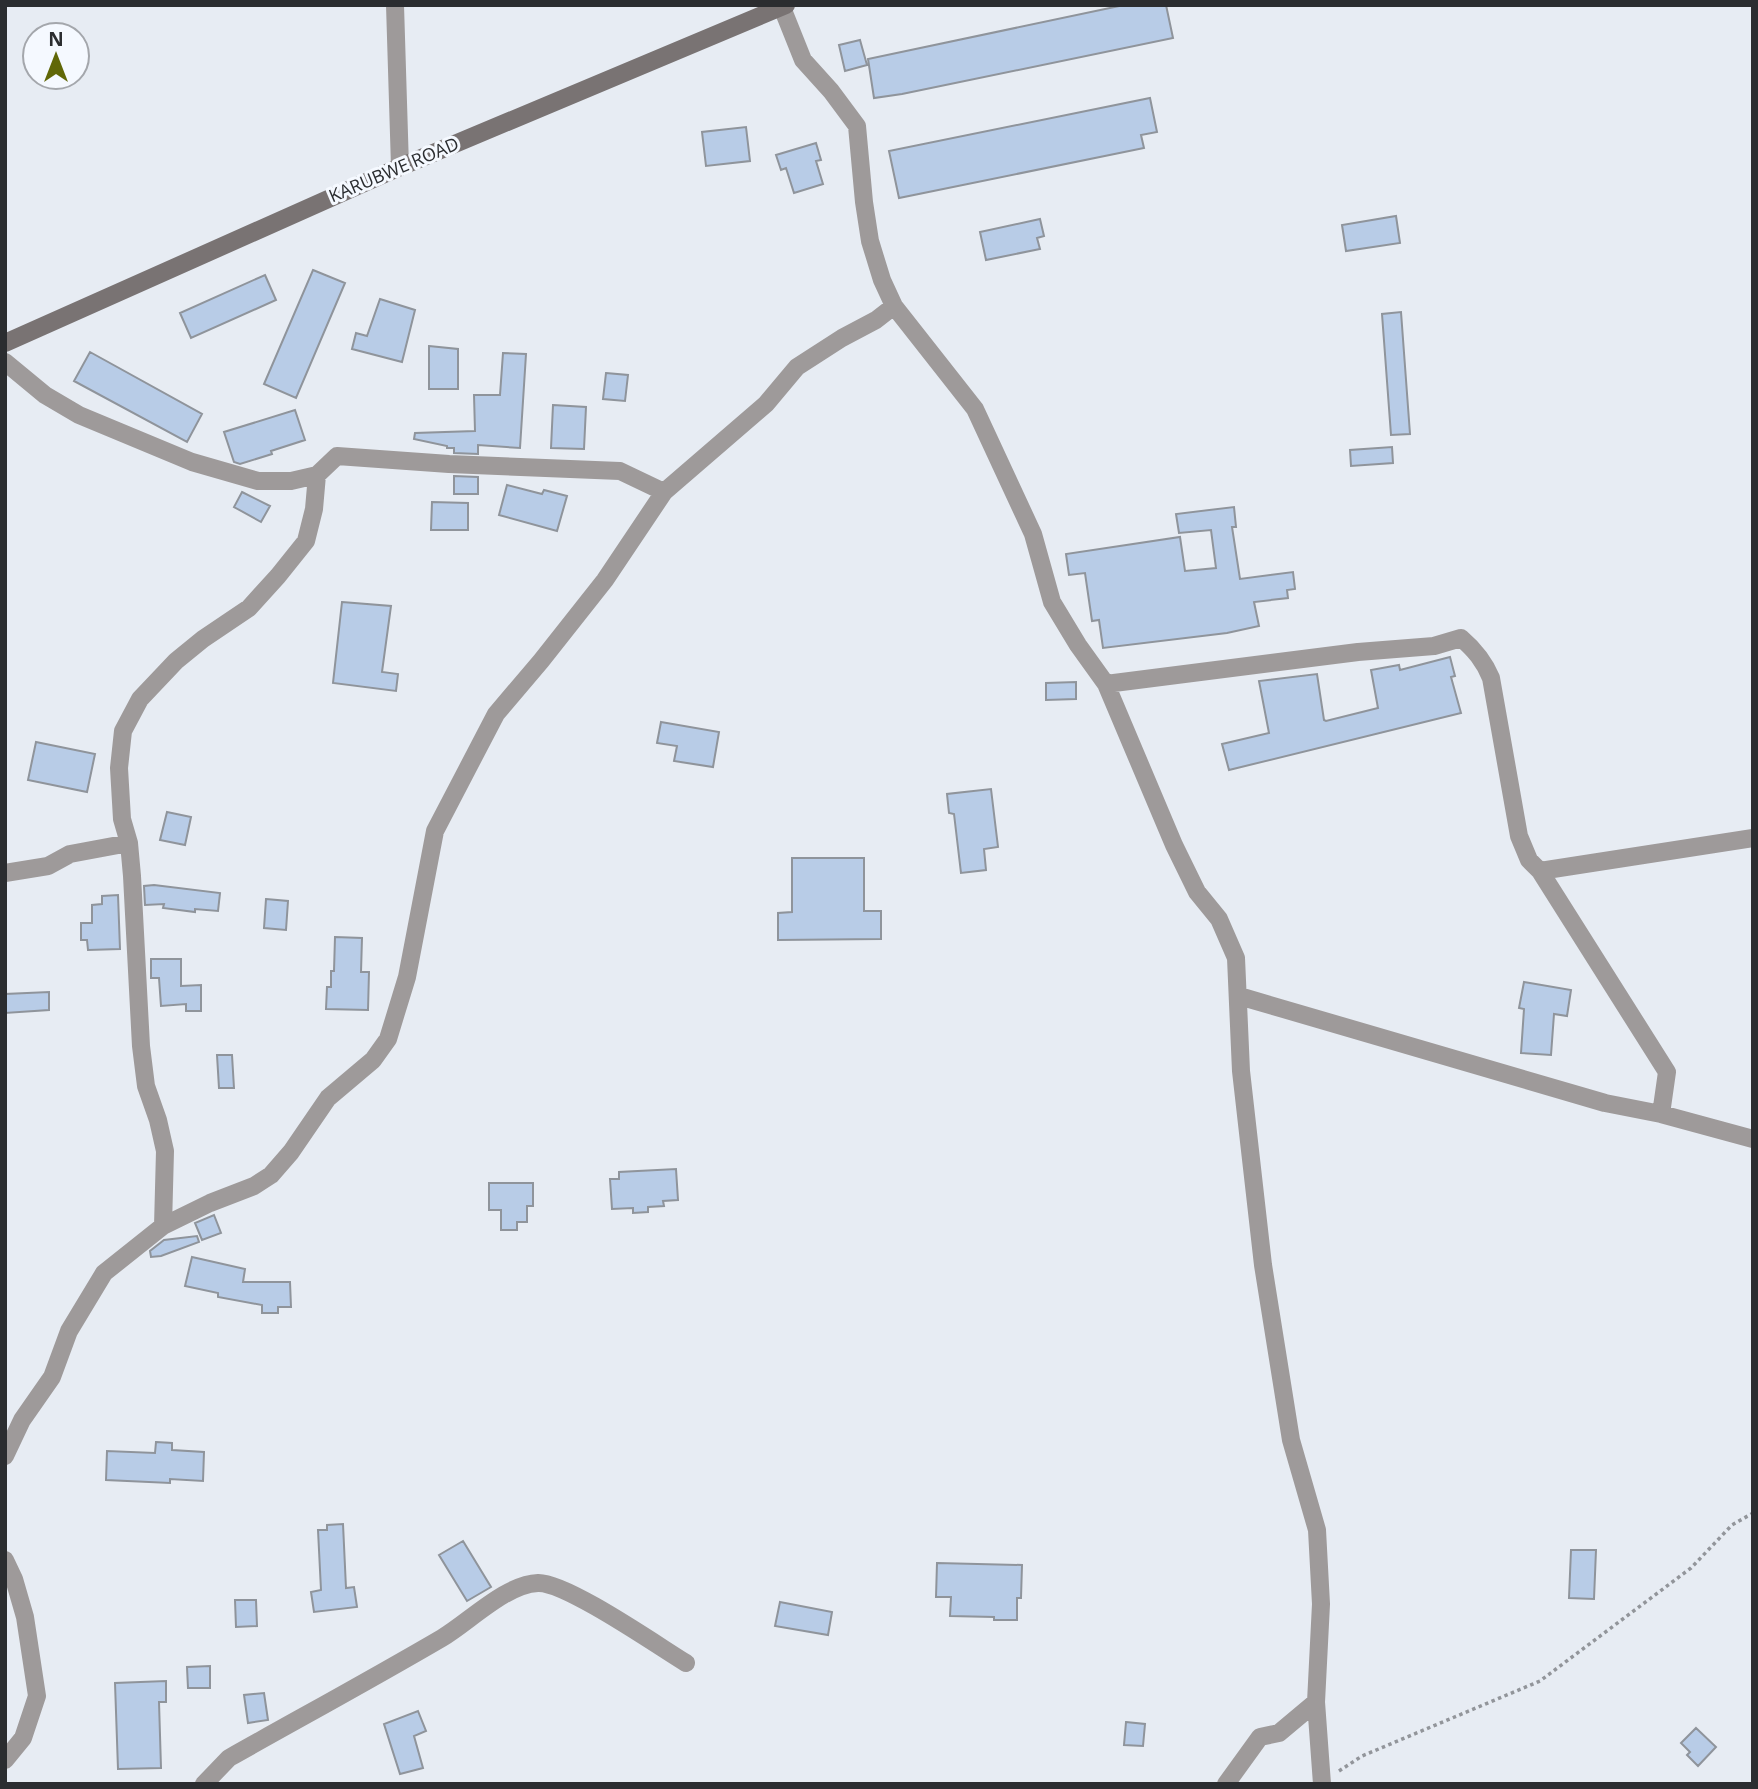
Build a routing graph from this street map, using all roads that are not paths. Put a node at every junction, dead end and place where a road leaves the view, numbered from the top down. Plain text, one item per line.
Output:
1 (395, 5) edge
2 (782, 6) edge
3 (400, 167) junction
4 (894, 306) junction
5 (5, 343) edge
6 (5, 362) edge
7 (317, 475) junction
8 (664, 492) junction
9 (1106, 684) junction
10 (1753, 838) edge
11 (129, 843) junction
12 (1540, 871) junction
13 (5, 873) edge
14 (1239, 996) junction
15 (1661, 1114) junction
16 (1753, 1139) edge
17 (163, 1226) junction
18 (5, 1456) edge
19 (5, 1560) edge
20 (686, 1663) dead end
21 (1317, 1702) junction
22 (5, 1760) edge
23 (1322, 1782) edge
24 (204, 1784) edge
25 (1226, 1784) edge

1 - 3 street
2 - 3 street, KARUBWE ROAD
2 - 4 street
3 - 5 street, KARUBWE ROAD
4 - 8 street
4 - 9 street
6 - 7 street
7 - 8 street
7 - 11 street
8 - 17 street
9 - 12 street
9 - 14 street
10 - 12 street
11 - 13 street
11 - 17 street
12 - 15 street
14 - 15 street
14 - 21 street
15 - 16 street
17 - 18 street
19 - 22 street
20 - 24 street
21 - 23 street
21 - 25 street

